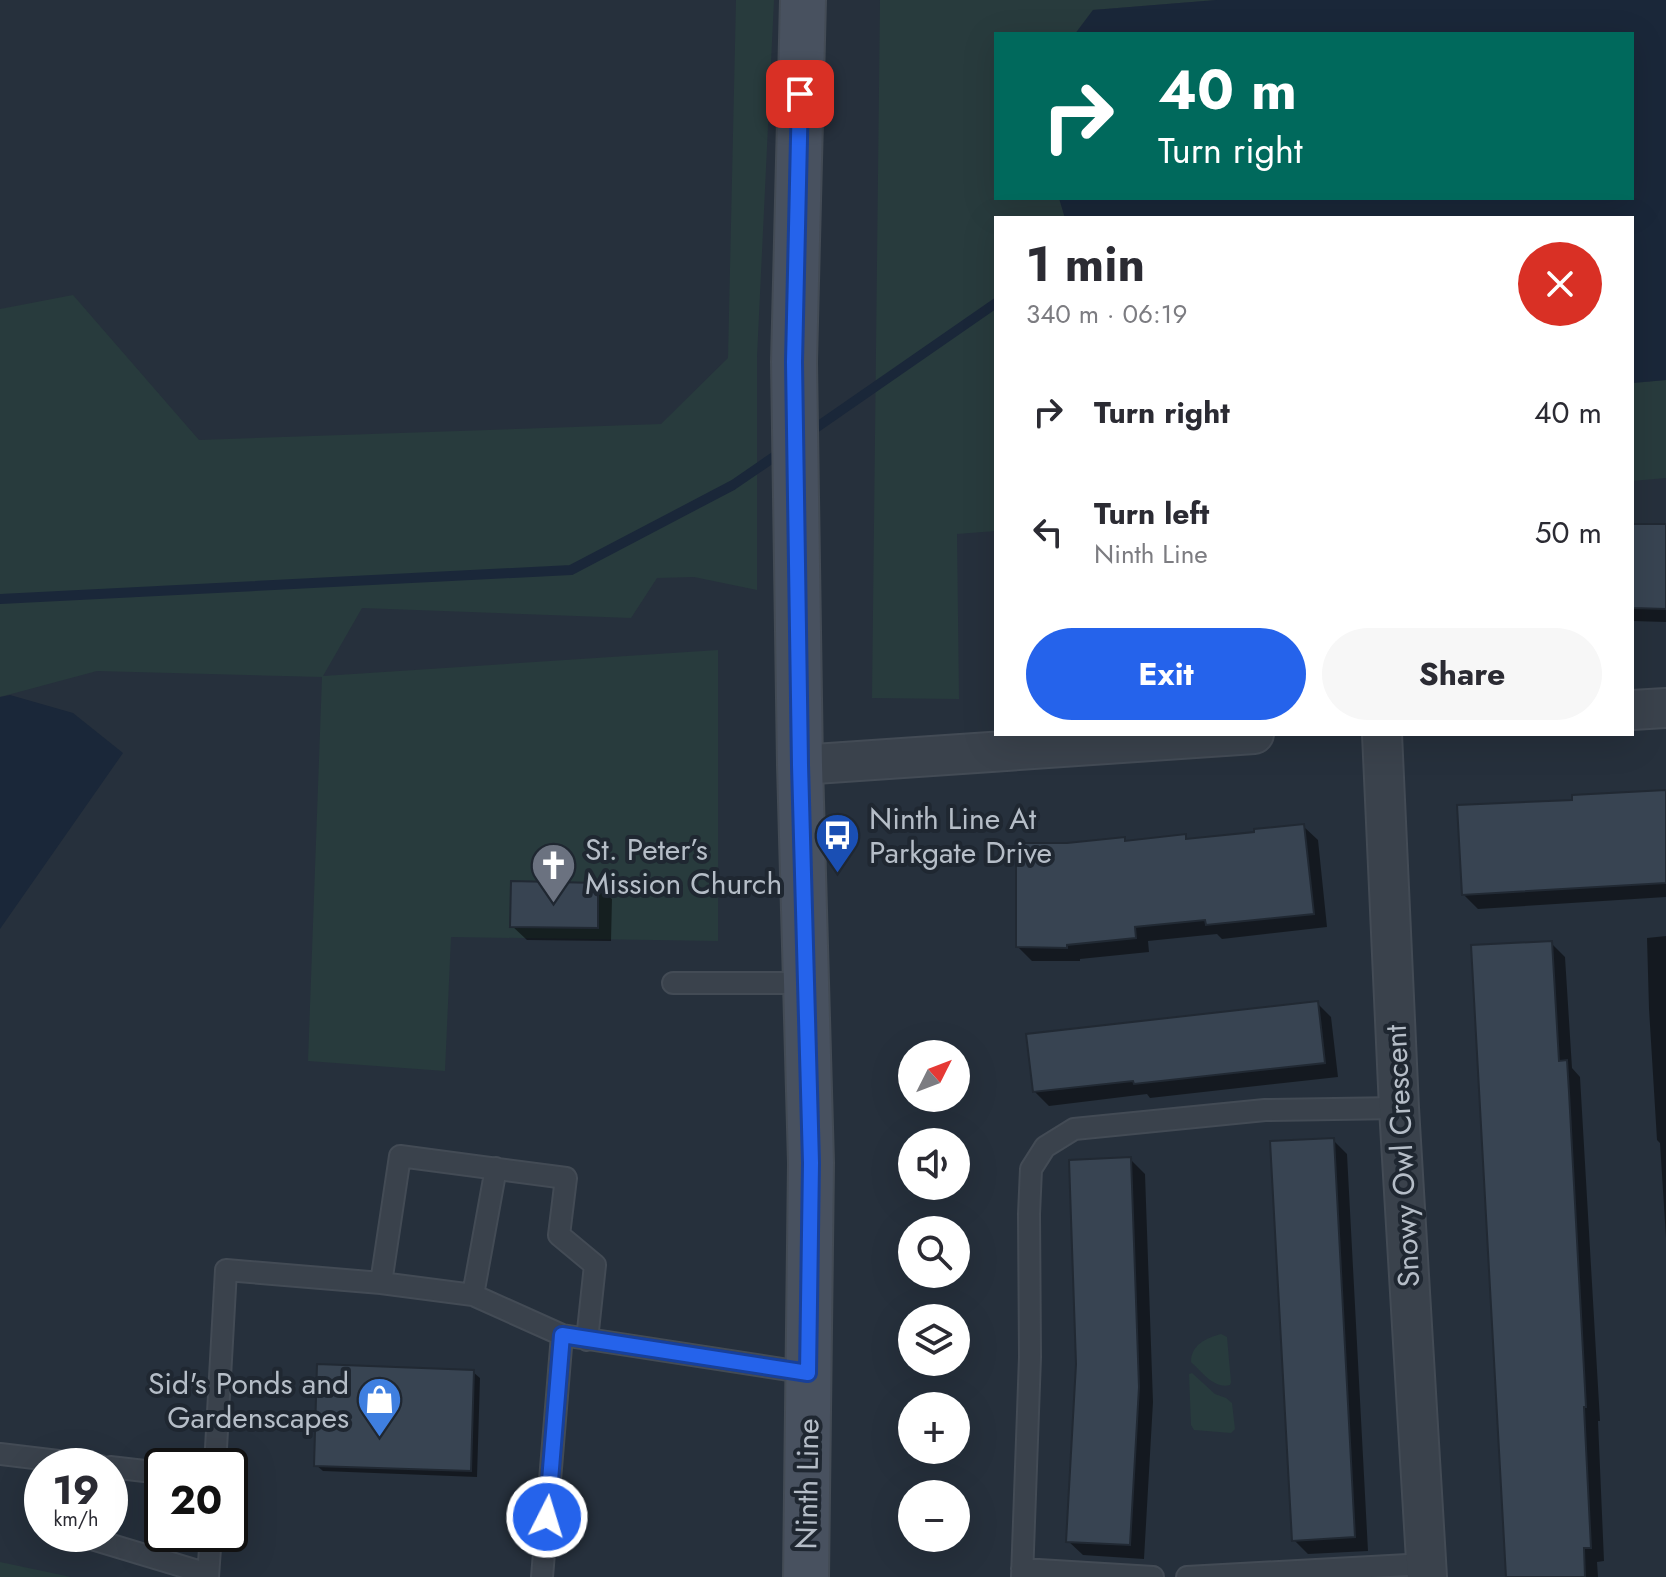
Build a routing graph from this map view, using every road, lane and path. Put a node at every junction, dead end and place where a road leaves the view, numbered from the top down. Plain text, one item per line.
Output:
1 (803, 0) edge
2 (1666, 708) edge
3 (1634, 710) edge
4 (1225, 736) edge
5 (1382, 736) edge
6 (800, 765) junction
7 (673, 983) dead end
8 (806, 983) junction
9 (1399, 1108) junction
10 (496, 1168) junction
11 (381, 1283) junction
12 (473, 1295) junction
13 (562, 1335) junction
14 (587, 1340) junction
15 (808, 1373) junction
16 (216, 1448) edge
17 (0, 1454) edge
18 (24, 1457) edge
19 (128, 1551) edge
20 (210, 1552) edge
21 (1426, 1571) edge
22 (1022, 1573) edge
23 (208, 1576) edge
24 (542, 1577) edge
25 (806, 1577) edge
26 (1153, 1577) edge
27 (1187, 1577) edge

1 - 6 main road, Ninth Line
2 - 3 street
4 - 6 street
5 - 9 street, Snowy Owl Crescent
6 - 8 main road, Ninth Line
7 - 8 lane
8 - 15 main road, Ninth Line
9 - 21 street, Snowy Owl Crescent
9 - 22 lane
10 - 11 lane
10 - 12 lane
10 - 14 lane
11 - 12 lane
11 - 16 lane
12 - 13 lane
13 - 14 lane
13 - 24 lane
14 - 15 lane
15 - 25 main road, Ninth Line
17 - 18 lane
19 - 23 lane
20 - 23 lane
21 - 27 lane
22 - 26 lane

